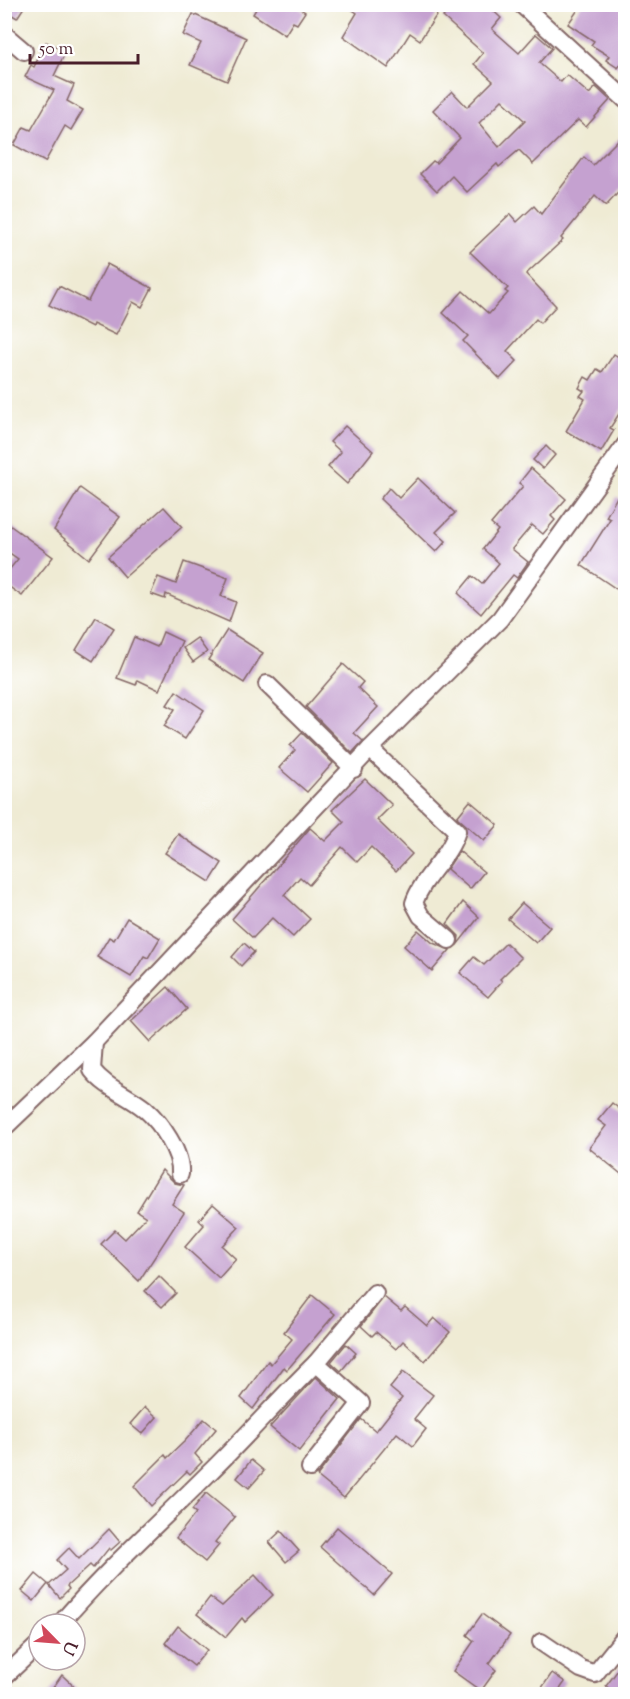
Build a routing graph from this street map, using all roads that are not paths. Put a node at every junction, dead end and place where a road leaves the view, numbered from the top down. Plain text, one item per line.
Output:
1 (521, 4) edge
2 (4, 34) edge
3 (24, 51) dead end
4 (626, 100) edge
5 (626, 444) edge
6 (267, 684) dead end
7 (370, 749) junction
8 (354, 769) junction
9 (449, 940) dead end
10 (94, 1042) junction
11 (4, 1128) edge
12 (180, 1174) dead end
13 (375, 1293) dead end
14 (316, 1363) junction
15 (310, 1468) dead end
16 (71, 1612) edge
17 (626, 1635) edge
18 (541, 1642) dead end
19 (27, 1655) edge
20 (4, 1677) edge

1 - 4 street
2 - 3 street
5 - 7 street
6 - 8 street
7 - 8 street
7 - 9 street
8 - 10 street
10 - 11 street
10 - 12 street
13 - 14 street
14 - 15 street
14 - 16 street
17 - 18 street
19 - 20 street

